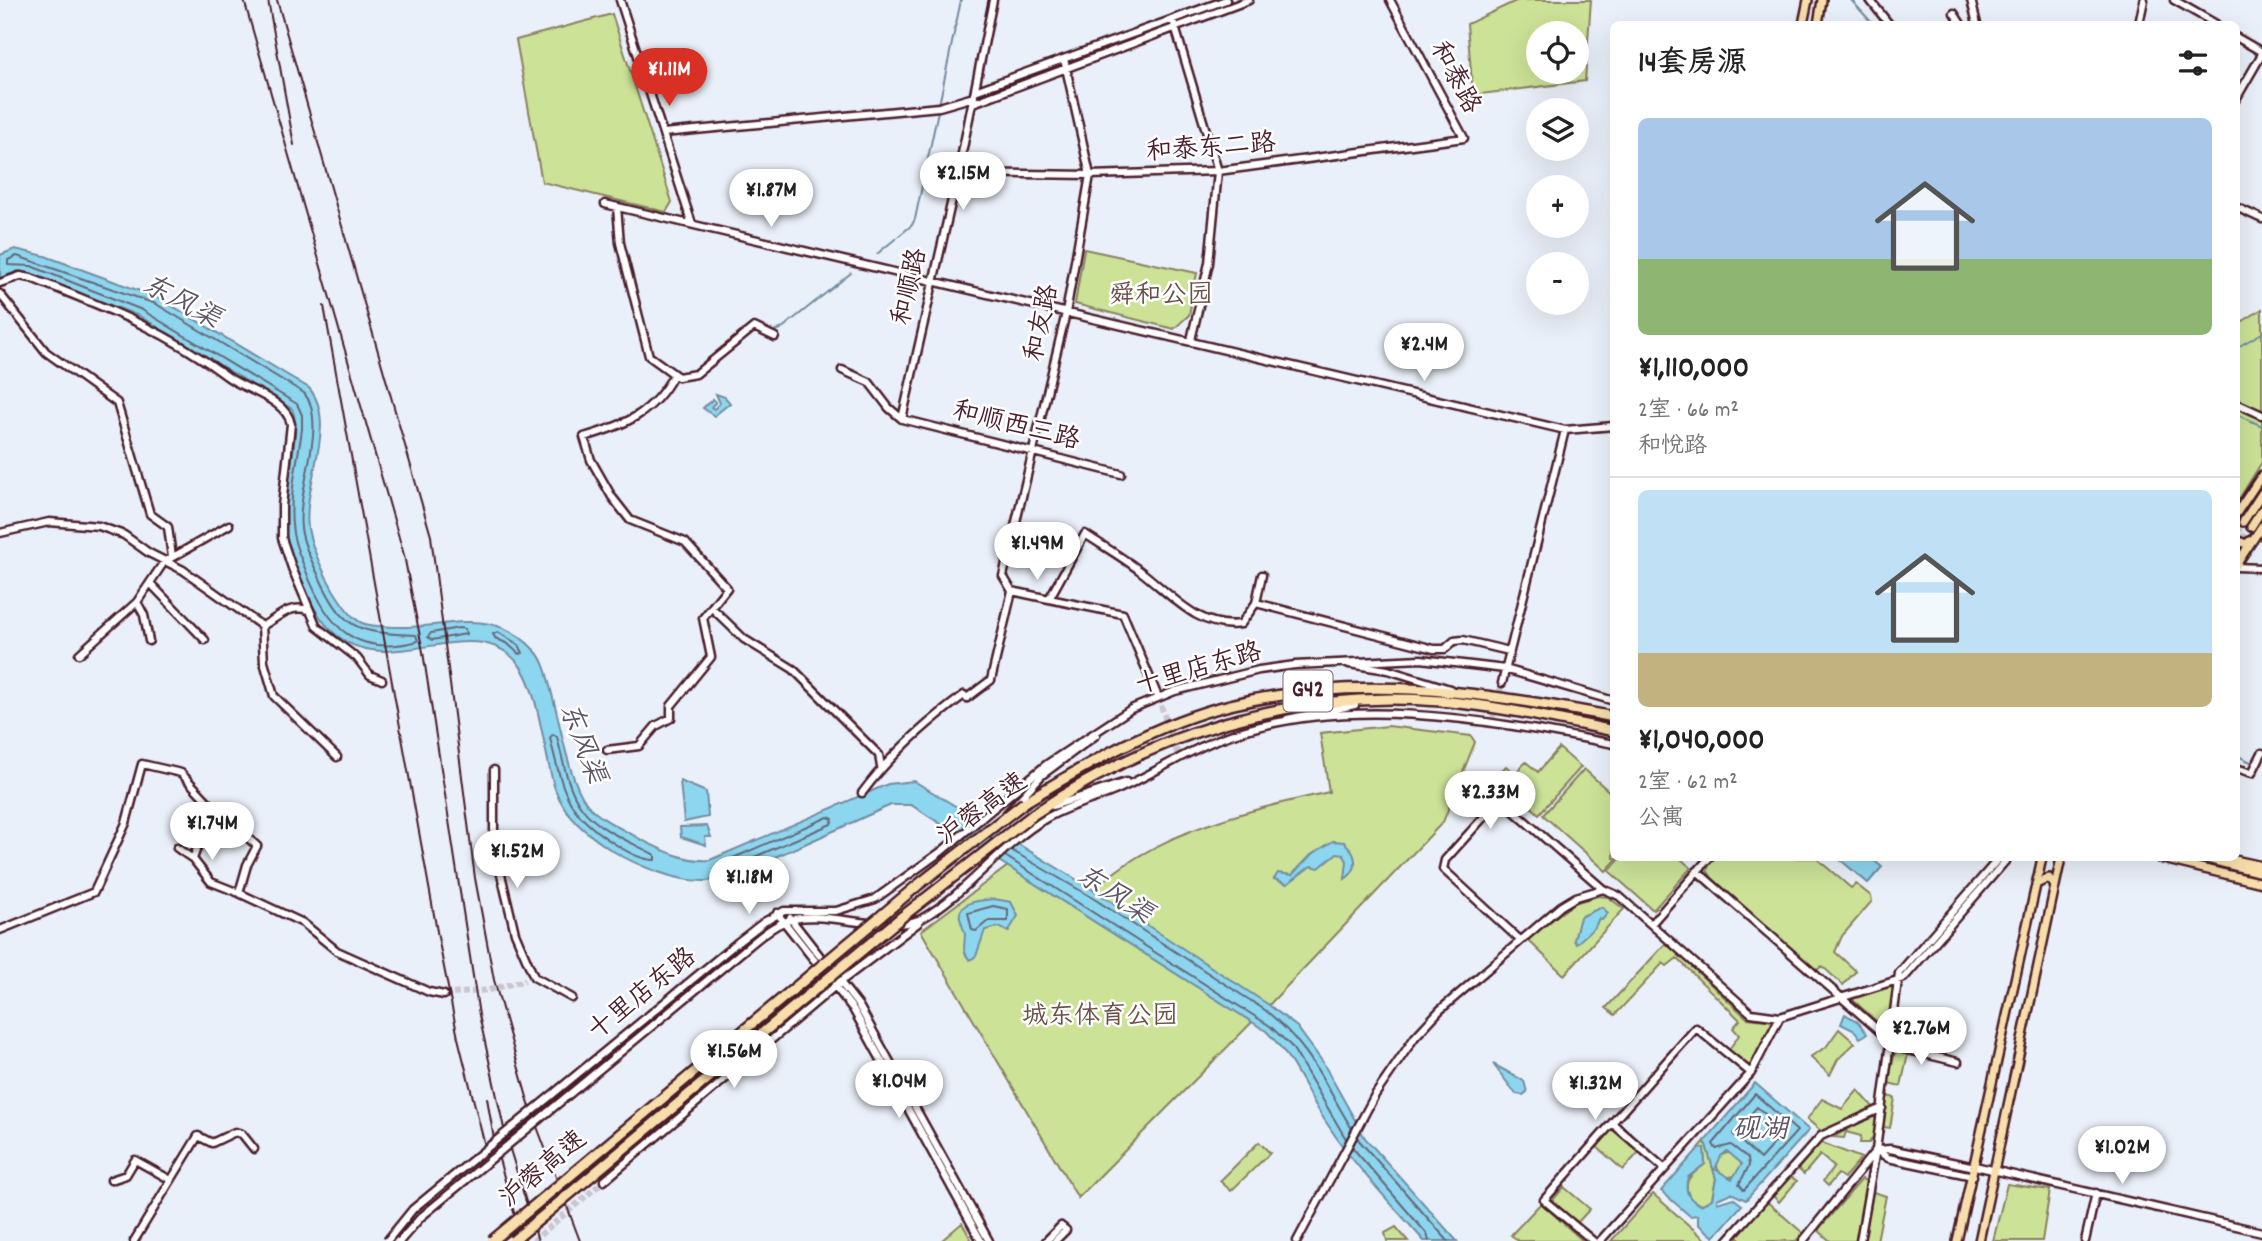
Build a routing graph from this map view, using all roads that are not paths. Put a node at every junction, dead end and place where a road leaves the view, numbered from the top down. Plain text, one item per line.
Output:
1 (620, 0) edge
2 (993, 0) edge
3 (1226, 0) edge
4 (1249, 0) edge
5 (1390, 0) edge
6 (1808, 0) edge
7 (1822, 0) edge
8 (1870, 0) edge
9 (1971, 0) edge
10 (2144, 0) edge
11 (2174, 0) edge
12 (1954, 13) dead end
13 (1804, 21) edge
14 (1818, 21) edge
15 (1887, 21) edge
16 (1959, 21) edge
17 (1977, 21) edge
18 (2140, 21) edge
19 (2211, 21) edge
20 (1174, 24) junction
21 (2240, 39) edge
22 (2262, 53) edge
23 (1064, 59) junction
24 (1067, 68) junction
25 (2240, 92) edge
26 (974, 97) junction
27 (663, 133) junction
28 (1464, 138) joint
29 (1218, 172) junction
30 (958, 173) junction
31 (1090, 175) junction
32 (605, 204) dead end
33 (617, 207) junction
34 (2240, 209) edge
35 (2262, 219) edge
36 (692, 224) junction
37 (932, 280) junction
38 (0, 283) edge
39 (0, 293) edge
40 (1066, 313) junction
41 (775, 337) dead end
42 (1191, 340) junction
43 (842, 370) dead end
44 (674, 373) junction
45 (2240, 405) edge
46 (2262, 415) edge
47 (902, 419) junction
48 (1610, 426) edge
49 (1565, 430) junction
50 (1033, 452) junction
51 (1121, 474) dead end
52 (2262, 475) edge
53 (2262, 493) edge
54 (2240, 508) edge
55 (2262, 510) edge
56 (229, 525) dead end
57 (2262, 526) edge
58 (0, 533) edge
59 (2256, 536) junction
60 (2240, 542) edge
61 (172, 557) junction
62 (2240, 560) edge
63 (164, 562) junction
64 (2240, 566) edge
65 (2262, 568) edge
66 (1262, 575) dead end
67 (151, 584) junction
68 (1012, 591) junction
69 (1049, 599) junction
70 (137, 602) junction
71 (1256, 603) junction
72 (712, 608) junction
73 (308, 610) junction
74 (262, 626) junction
75 (205, 640) dead end
76 (149, 641) dead end
77 (1509, 651) junction
78 (79, 654) dead end
79 (1328, 662) junction
80 (1505, 669) junction
81 (382, 680) dead end
82 (1502, 683) tunnel mouth
83 (1452, 690) junction
84 (1158, 697) junction
85 (1409, 700) junction
86 (1610, 700) edge
87 (1131, 709) junction
88 (1610, 715) edge
89 (1259, 727) junction
90 (1610, 730) edge
91 (1610, 743) edge
92 (607, 750) dead end
93 (2261, 754) edge
94 (337, 757) dead end
95 (881, 767) junction
96 (2240, 769) edge
97 (494, 770) dead end
98 (1155, 771) junction
99 (862, 793) dead end
100 (1023, 799) junction
101 (212, 806) junction
102 (1037, 812) junction
103 (177, 848) dead end
104 (2240, 857) edge
105 (193, 859) junction
106 (2240, 860) edge
107 (1706, 861) edge
108 (1996, 861) edge
109 (2005, 861) edge
110 (2041, 861) edge
111 (2060, 861) edge
112 (2171, 861) edge
113 (2215, 861) edge
114 (2262, 864) edge
115 (1697, 871) junction
116 (2262, 873) edge
117 (2262, 883) edge
118 (2036, 884) junction
119 (2055, 886) junction
120 (1603, 889) junction
121 (239, 893) junction
122 (781, 912) junction
123 (928, 915) junction
124 (787, 920) junction
125 (1652, 923) junction
126 (0, 930) edge
127 (1520, 940) junction
128 (534, 977) junction
129 (1899, 978) junction
130 (525, 980) tunnel mouth
131 (838, 984) junction
132 (444, 995) tunnel mouth
133 (1839, 996) junction
134 (572, 998) dead end
135 (1780, 1017) junction
136 (1891, 1044) junction
137 (1958, 1062) dead end
138 (1751, 1073) junction
139 (1882, 1108) junction
140 (1612, 1123) junction
141 (254, 1149) dead end
142 (1876, 1150) junction
143 (1665, 1168) junction
144 (1974, 1170) junction
145 (1995, 1170) junction
146 (111, 1180) dead end
147 (171, 1180) junction
148 (604, 1181) tunnel mouth
149 (2096, 1193) junction
150 (2262, 1232) edge
151 (134, 1241) edge
152 (387, 1241) edge
153 (400, 1241) edge
154 (492, 1241) edge
155 (513, 1241) edge
156 (981, 1241) edge
157 (989, 1241) edge
158 (1046, 1241) edge
159 (1055, 1241) edge
160 (1297, 1241) edge
161 (1593, 1241) edge
162 (1600, 1241) edge
163 (1727, 1241) edge
164 (1802, 1241) edge
165 (1860, 1241) edge
166 (1957, 1241) edge
167 (1979, 1241) edge
168 (2085, 1241) edge

1 - 27 street
2 - 26 street, 和顺路
3 - 20 street
4 - 20 street
5 - 28 street, 和泰路
6 - 13 main road
7 - 14 main road
8 - 15 street
9 - 17 street
10 - 18 street
11 - 19 street
12 - 16 street
20 - 23 street
20 - 24 street
20 - 29 street
21 - 22 street
22 - 25 street
23 - 24 street, 和友路
23 - 26 street
24 - 26 street
24 - 31 street, 和友路
26 - 27 street
26 - 30 street, 和顺路
27 - 36 street
28 - 29 street, 和泰东二路
29 - 31 street, 和泰东二路
29 - 42 street
30 - 31 street, 和泰东二路
30 - 37 street, 和顺路
31 - 40 street, 和友路
32 - 33 street
33 - 36 street
33 - 44 street
34 - 35 street
36 - 37 street
37 - 40 street
37 - 47 street, 和顺路
38 - 73 street
39 - 61 street
40 - 42 street
40 - 50 street, 和友路
41 - 44 street
42 - 49 street
43 - 47 street
44 - 72 street
45 - 46 street
47 - 50 street, 和顺西三路
48 - 49 street
49 - 77 street
50 - 51 street, 和顺西三路
50 - 68 street, 和友路
52 - 54 main road
53 - 55 main road
56 - 61 street
57 - 59 main road
58 - 63 street
59 - 60 main road
59 - 62 main road
61 - 63 street
63 - 67 street
63 - 74 street
64 - 65 street
66 - 71 street
67 - 70 street
67 - 75 street
68 - 69 street
68 - 95 street
69 - 71 street
69 - 84 street
70 - 76 street
70 - 78 street
71 - 77 street
72 - 92 street
72 - 95 street
73 - 74 street
73 - 81 street
74 - 94 street
77 - 80 street
79 - 80 street, 十里店东路
79 - 83 street
79 - 84 street, 十里店东路
80 - 82 street
80 - 86 street, 十里店东路
83 - 88 highway, 沪蓉高速 / G42
83 - 100 highway, 沪蓉高速 / G42
84 - 87 street, 十里店东路
85 - 89 street
85 - 90 highway, 沪蓉高速 / G42
85 - 102 highway, 沪蓉高速 / G42
87 - 100 street
87 - 122 street, 十里店东路
89 - 91 street
89 - 98 street
93 - 96 street
95 - 99 street
97 - 128 street
98 - 102 street
98 - 123 street
100 - 154 highway, 沪蓉高速 / G42, bridge
101 - 105 street
101 - 121 street
101 - 126 street
102 - 155 highway, 沪蓉高速 / G42, bridge
103 - 105 street
104 - 114 main road
105 - 121 street
106 - 114 main road
107 - 115 street
108 - 129 street
109 - 129 street
110 - 118 main road
111 - 119 main road
112 - 117 main road
113 - 116 main road
115 - 125 street
115 - 133 street
118 - 119 main road
118 - 144 main road
119 - 145 main road
120 - 125 street
120 - 127 street
120 - 127 street
121 - 132 street
122 - 124 street
122 - 152 street, 十里店东路, bridge
123 - 124 street
123 - 131 street
124 - 131 street
124 - 153 street, 十里店东路, bridge
125 - 135 street
127 - 160 street
128 - 130 street
128 - 134 street
129 - 133 street
129 - 136 street
131 - 148 street
131 - 156 street
131 - 157 street
133 - 135 street
133 - 136 street
135 - 138 street
136 - 137 street
136 - 139 street
138 - 140 street
138 - 143 street
139 - 142 street
139 - 163 street
140 - 143 street
140 - 161 street
141 - 147 street
142 - 144 street
142 - 164 street
142 - 165 street
143 - 162 street
144 - 145 street
144 - 166 main road
145 - 149 street
145 - 167 main road
146 - 147 street
147 - 151 street
149 - 150 street
149 - 168 street
158 - 159 street

